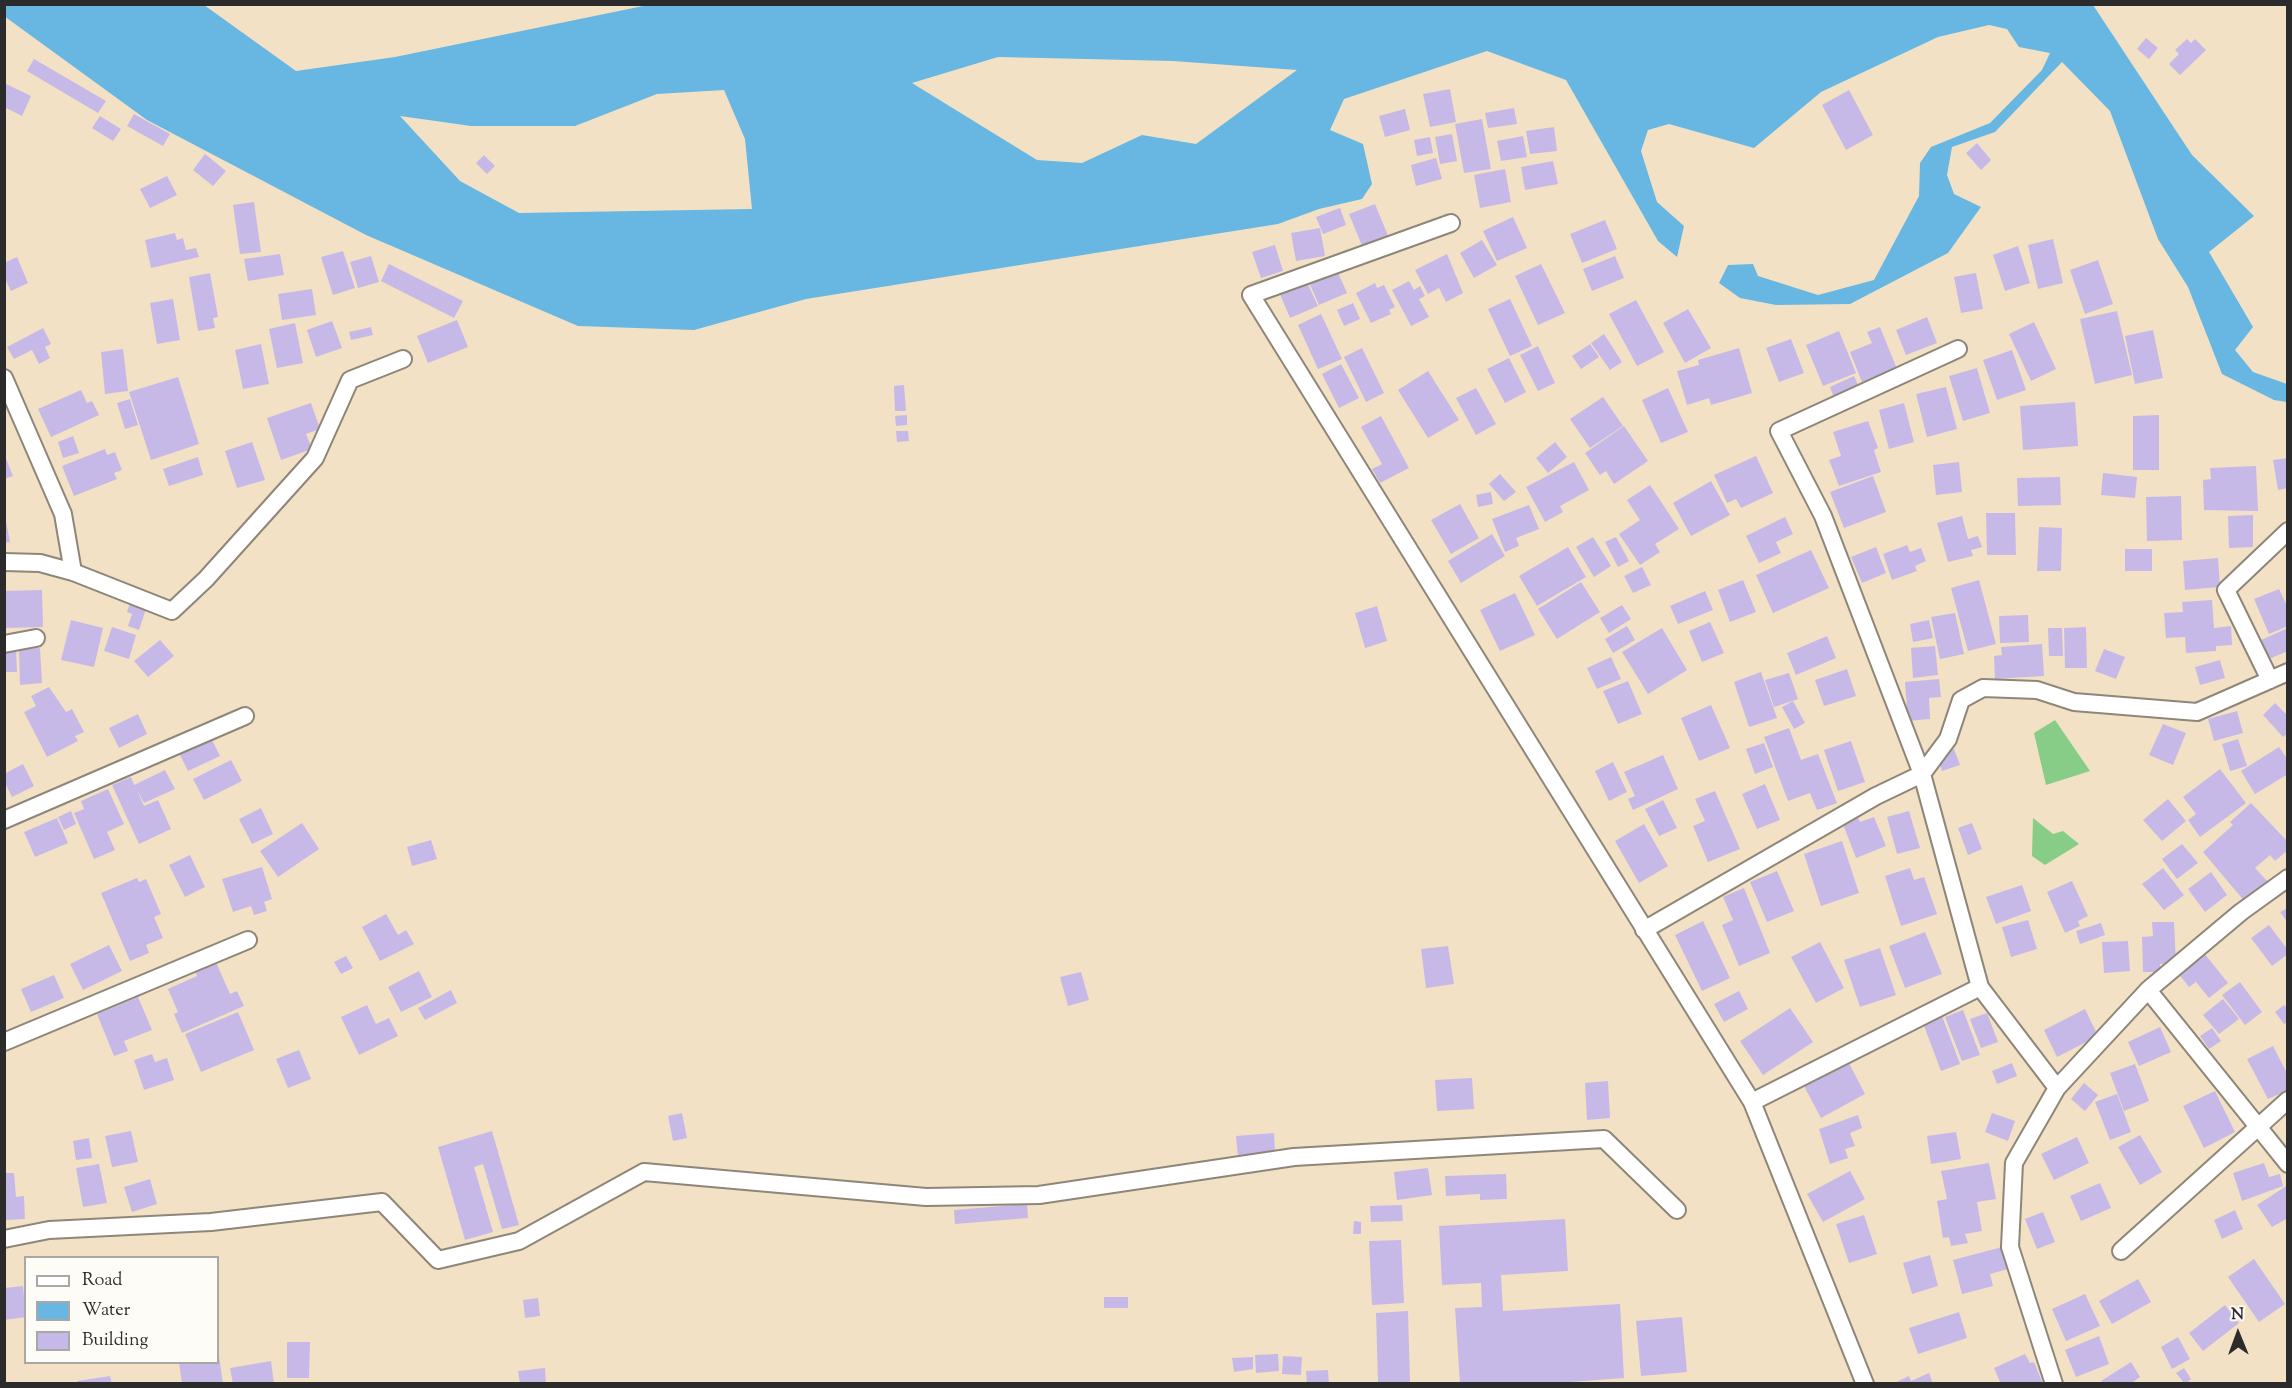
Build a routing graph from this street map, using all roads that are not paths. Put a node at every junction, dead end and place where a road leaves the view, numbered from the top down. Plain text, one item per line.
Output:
1 (1451, 223) dead end
2 (1958, 349) dead end
3 (403, 359) dead end
4 (4, 378) edge
5 (2288, 531) edge
6 (4, 562) edge
7 (73, 572) junction
8 (36, 638) dead end
9 (4, 644) edge
10 (2288, 672) edge
11 (2270, 680) junction
12 (245, 716) dead end
13 (1922, 774) junction
14 (4, 820) edge
15 (2288, 878) edge
16 (1644, 930) junction
17 (248, 940) dead end
18 (1980, 987) junction
19 (2148, 990) junction
20 (4, 1042) edge
21 (2057, 1088) junction
22 (2288, 1100) edge
23 (1752, 1102) junction
24 (2257, 1127) junction
25 (2288, 1164) edge
26 (1677, 1210) dead end
27 (4, 1239) edge
28 (2121, 1251) dead end
29 (1864, 1383) edge
30 (2054, 1383) edge

1 - 16 street
2 - 13 street
3 - 7 street
4 - 7 street
5 - 11 street
6 - 7 street
8 - 9 street
10 - 11 street
11 - 13 street
12 - 14 street
13 - 16 street
13 - 18 street
15 - 19 street
16 - 23 street
17 - 20 street
18 - 21 street
18 - 23 street
19 - 21 street
19 - 24 street
21 - 30 street
22 - 24 street
23 - 29 street
24 - 25 street
24 - 28 street
26 - 27 street

